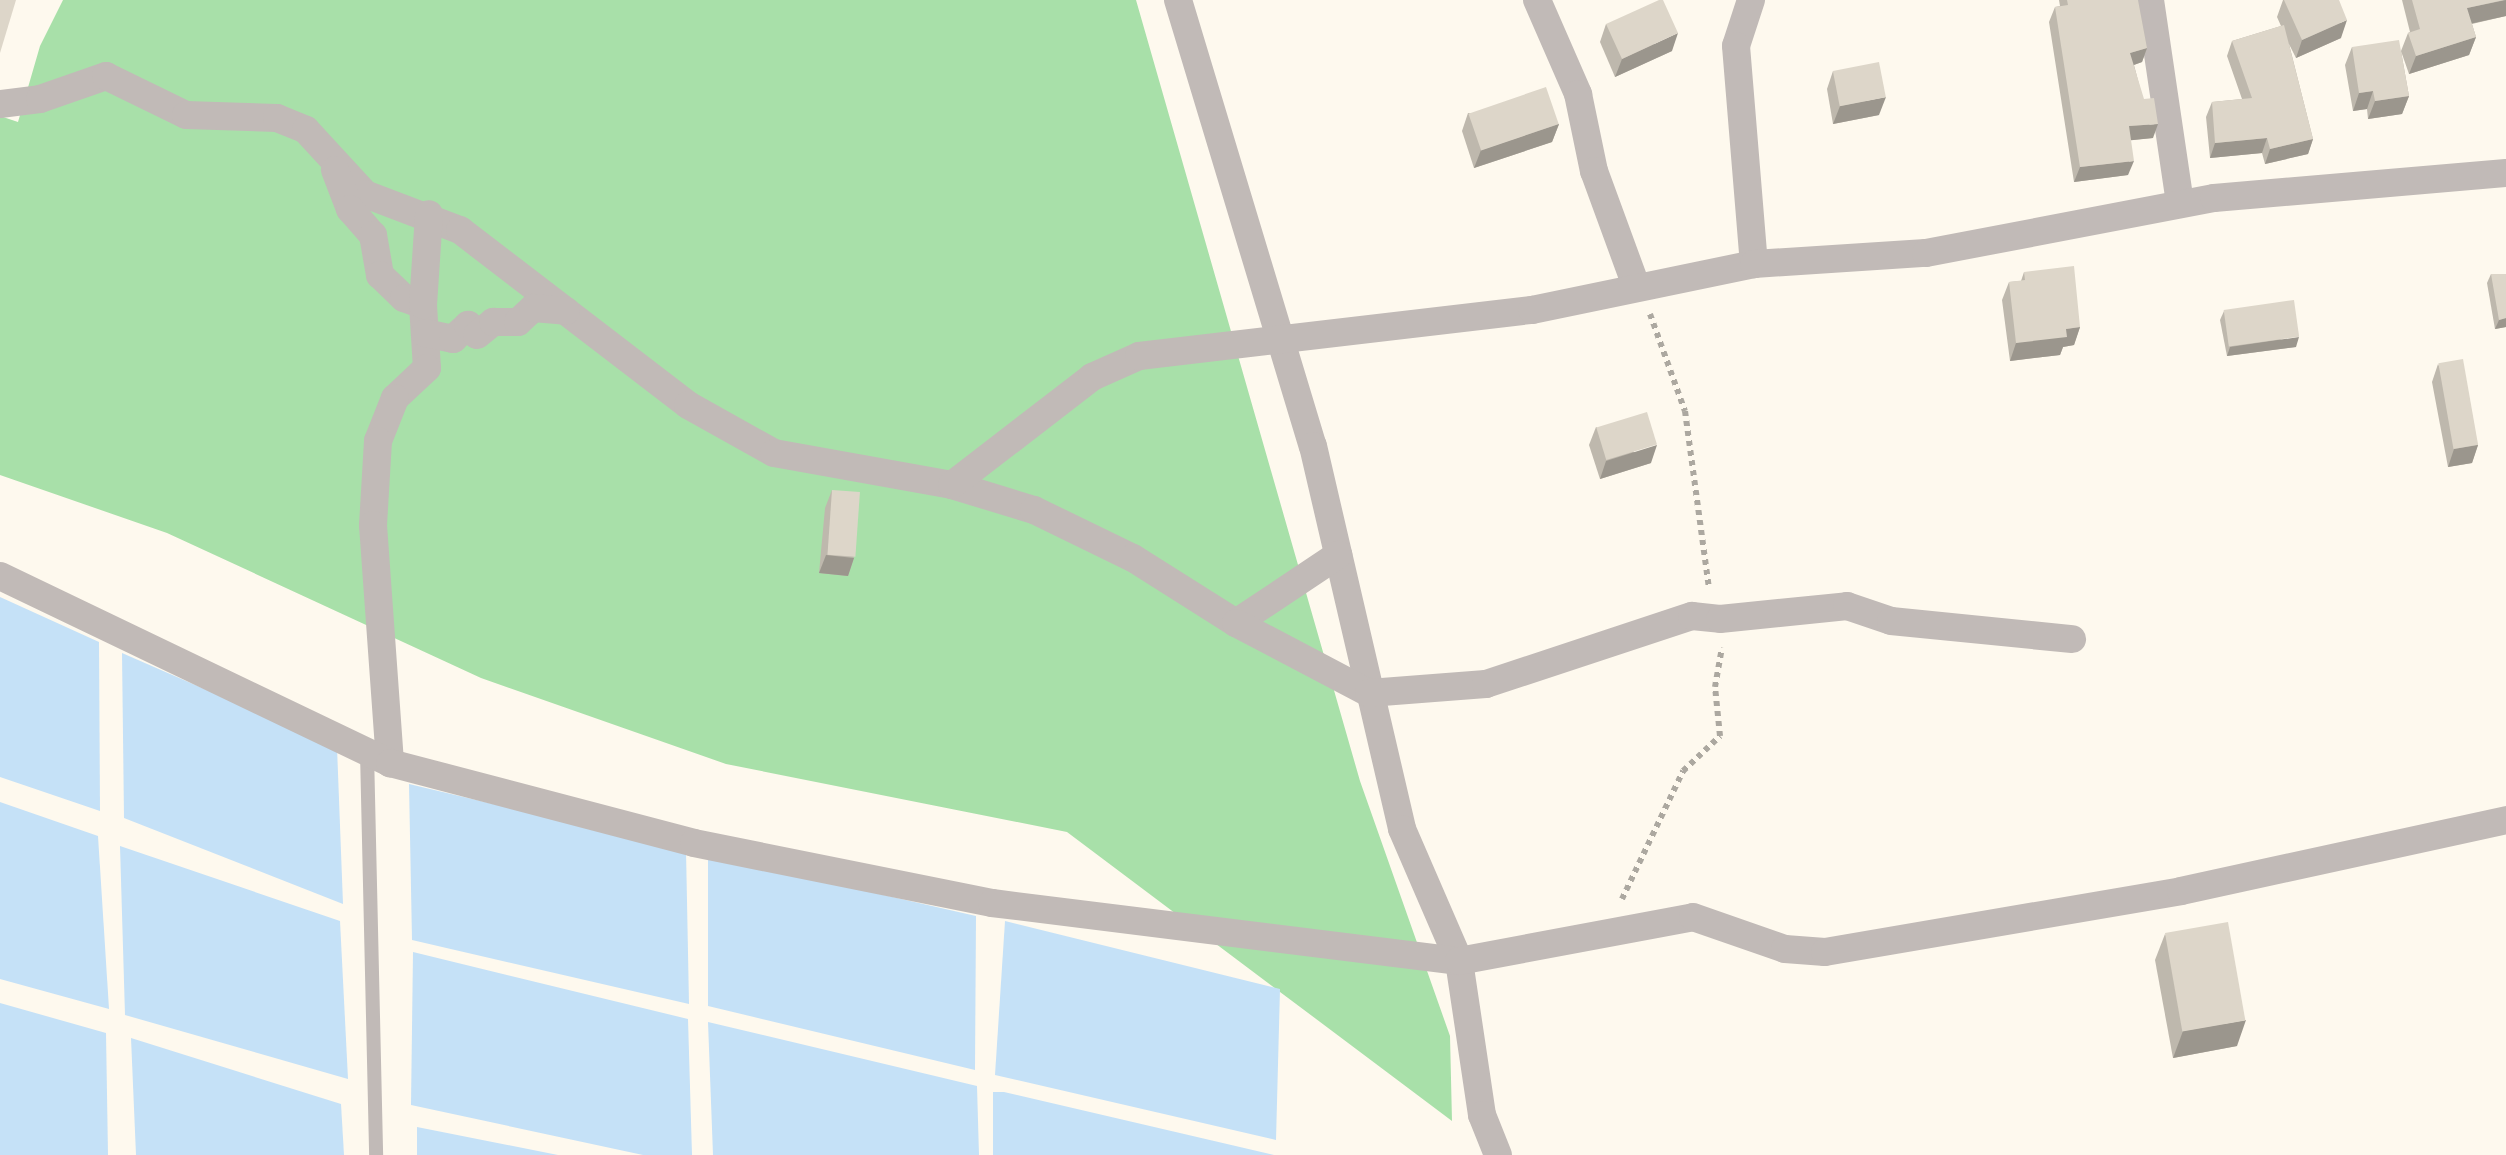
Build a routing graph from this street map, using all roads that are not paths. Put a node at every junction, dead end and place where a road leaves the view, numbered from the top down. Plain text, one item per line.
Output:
1 (1178, 0) edge
2 (1537, 0) edge
3 (1752, 0) edge
4 (2150, 0) edge
5 (0, 104) edge
6 (330, 160) junction
7 (2506, 172) edge
8 (2180, 204) junction
9 (429, 214) junction
10 (1754, 264) junction
11 (1636, 286) junction
12 (566, 311) junction
13 (424, 319) junction
14 (1279, 341) junction
15 (952, 485) junction
16 (1338, 556) junction
17 (0, 576) edge
18 (1236, 623) junction
19 (2072, 639) dead end
20 (1370, 693) junction
21 (379, 758) junction
22 (2506, 820) edge
23 (1459, 961) junction
24 (376, 1155) edge
25 (1498, 1155) edge

1 - 14 street
2 - 11 street
3 - 10 street
4 - 8 street
5 - 6 street
6 - 9 street
6 - 13 street
7 - 8 street
8 - 10 street
9 - 12 street
9 - 13 street
10 - 11 street
11 - 14 street
12 - 13 street
12 - 15 street
13 - 21 street
14 - 15 street
14 - 16 street
15 - 18 street
16 - 18 street
16 - 20 street
17 - 21 street
18 - 20 street
19 - 20 street
20 - 23 street
21 - 23 street
21 - 24 lane
22 - 23 street
23 - 25 street

